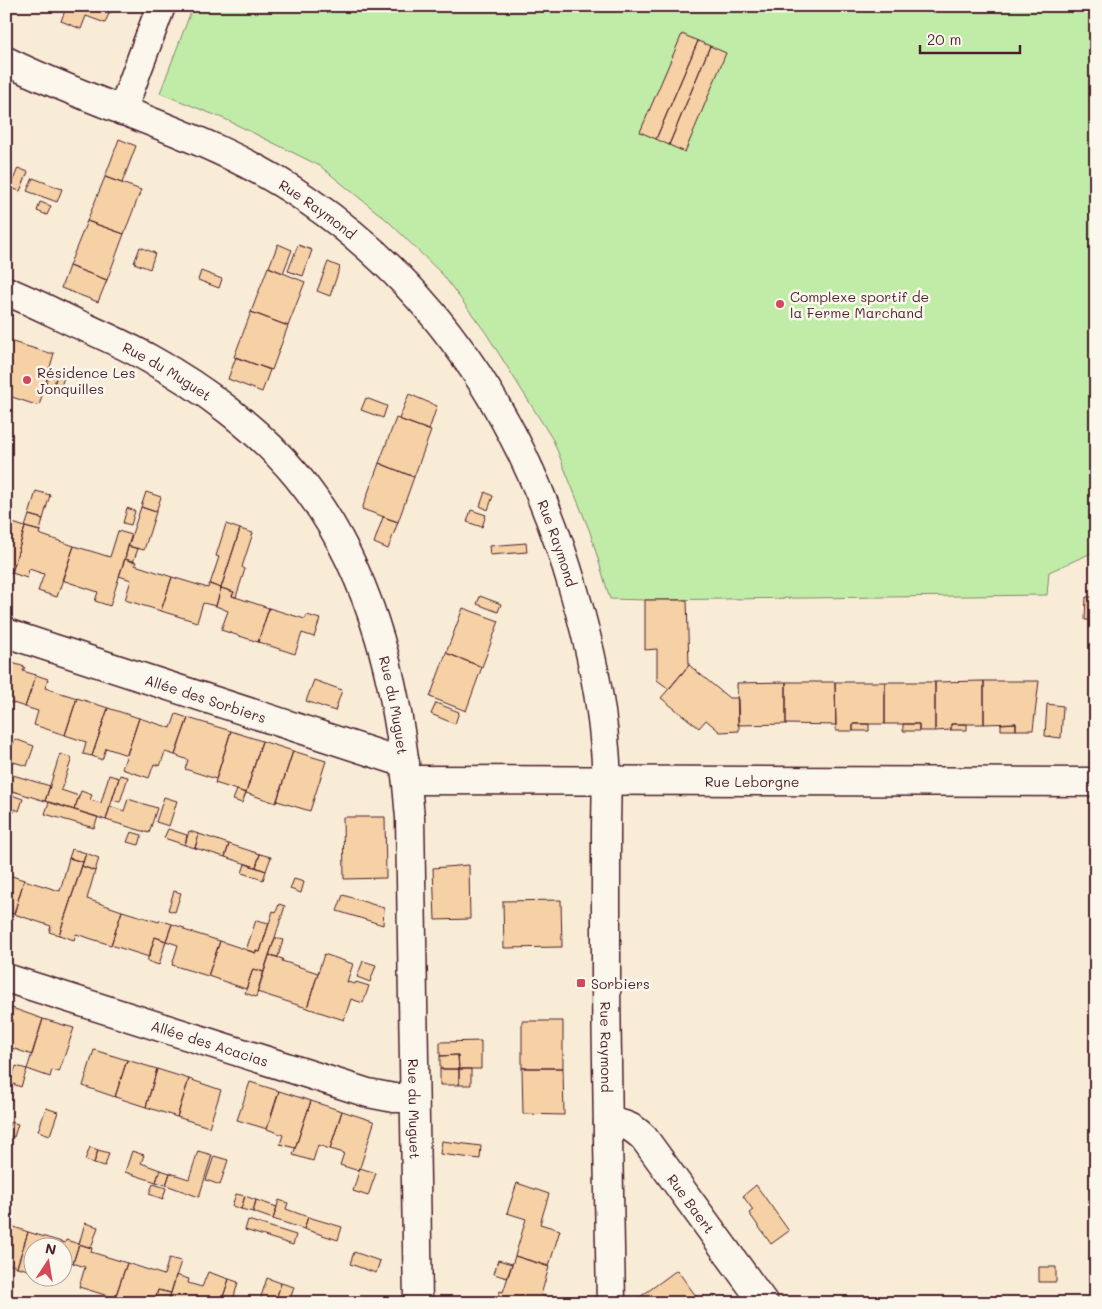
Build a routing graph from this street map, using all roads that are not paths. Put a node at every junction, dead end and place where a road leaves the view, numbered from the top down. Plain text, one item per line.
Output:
1 (162, 6) edge
2 (6, 61) edge
3 (122, 111) junction
4 (6, 291) edge
5 (6, 633) edge
6 (406, 771) junction
7 (606, 781) junction
8 (1096, 782) edge
9 (6, 978) edge
10 (414, 1098) junction
11 (608, 1123) junction
12 (418, 1303) edge
13 (611, 1303) edge
14 (764, 1303) edge

1 - 3 street
2 - 3 street, Rue Raymond
3 - 7 street, Rue Raymond
4 - 6 street, Rue du Muguet
5 - 6 street, Allée des Sorbiers
6 - 7 street, Rue Leborgne
6 - 10 street, Rue du Muguet
7 - 8 street, Rue Leborgne
7 - 11 street, Rue Raymond
9 - 10 street, Allée des Acacias
10 - 12 street, Rue du Muguet
11 - 13 street, Rue Raymond
11 - 14 street, Rue Baert

